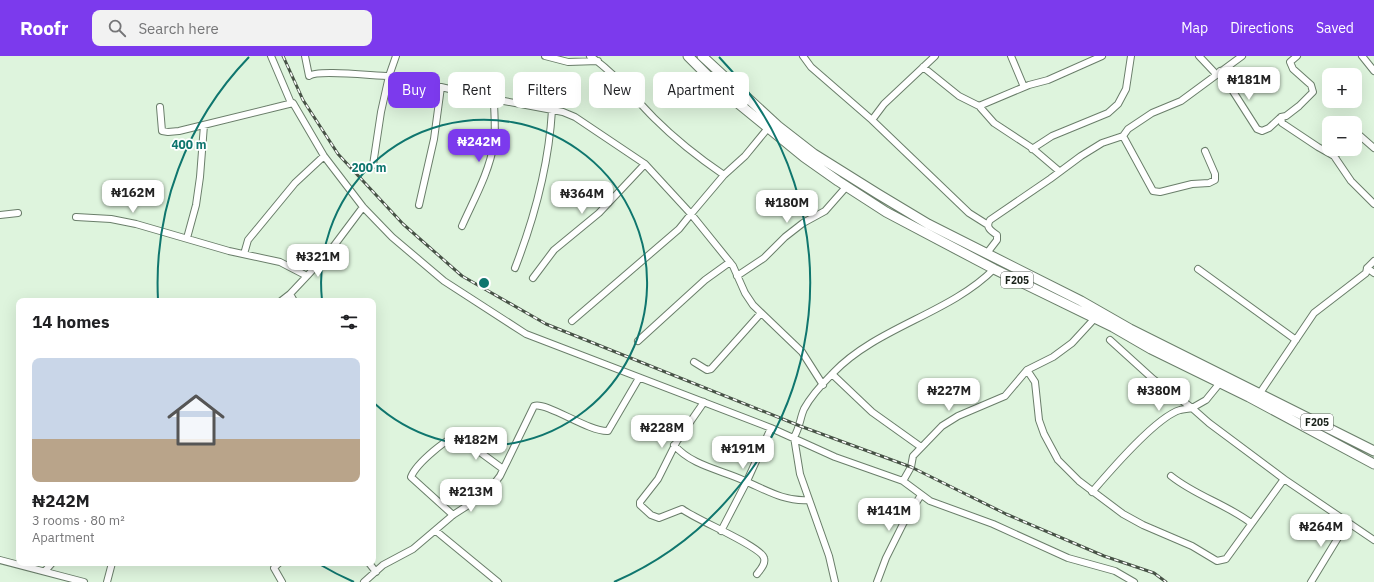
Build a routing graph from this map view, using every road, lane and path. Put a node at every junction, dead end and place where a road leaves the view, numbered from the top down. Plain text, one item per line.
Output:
1 (271, 56) edge
2 (305, 56) edge
3 (396, 56) edge
4 (546, 56) edge
5 (590, 56) edge
6 (688, 56) edge
7 (702, 56) edge
8 (803, 56) edge
9 (935, 56) edge
10 (1011, 56) edge
11 (1102, 56) edge
12 (1131, 56) edge
13 (1199, 56) edge
14 (1242, 56) edge
15 (1297, 56) edge
16 (1362, 56) edge
17 (598, 61) junction
18 (923, 67) junction
19 (1374, 71) edge
20 (390, 72) edge
21 (704, 72) edge
22 (718, 72) edge
23 (1218, 72) junction
24 (388, 76) edge
25 (388, 80) edge
26 (441, 87) joint
27 (1024, 87) junction
28 (448, 89) edge
29 (505, 101) edge
30 (749, 101) edge
31 (291, 103) junction
32 (979, 106) junction
33 (160, 107) dead end
34 (494, 108) edge
35 (744, 108) edge
36 (552, 110) junction
37 (1281, 117) junction
38 (872, 120) junction
39 (204, 125) junction
40 (768, 128) junction
41 (1123, 136) junction
42 (1362, 138) edge
43 (1374, 148) edge
44 (1032, 149) junction
45 (1322, 149) edge
46 (1205, 151) dead end
47 (324, 156) junction
48 (1334, 156) edge
49 (646, 164) junction
50 (373, 165) dead end
51 (1059, 171) junction
52 (724, 175) junction
53 (847, 186) junction
54 (1374, 204) edge
55 (419, 205) dead end
56 (363, 207) junction
57 (18, 213) dead end
58 (0, 214) edge
59 (691, 214) junction
60 (76, 216) dead end
61 (988, 225) junction
62 (462, 226) dead end
63 (187, 238) junction
64 (987, 253) junction
65 (244, 254) junction
66 (1374, 261) edge
67 (730, 262) junction
68 (515, 268) dead end
69 (1367, 268) junction
70 (994, 269) junction
71 (1198, 269) dead end
72 (1374, 273) edge
73 (307, 276) junction
74 (737, 276) junction
75 (533, 278) dead end
76 (290, 294) junction
77 (285, 298) edge
78 (292, 298) edge
79 (761, 313) junction
80 (1095, 318) junction
81 (572, 321) dead end
82 (1110, 340) dead end
83 (1296, 340) junction
84 (638, 341) dead end
85 (694, 362) dead end
86 (1027, 370) junction
87 (832, 374) junction
88 (639, 378) junction
89 (1219, 384) junction
90 (823, 385) junction
91 (1260, 393) junction
92 (704, 402) junction
93 (1278, 407) junction
94 (1192, 408) junction
95 (771, 428) junction
96 (794, 437) junction
97 (674, 446) junction
98 (922, 447) junction
99 (1374, 451) edge
100 (1374, 464) edge
101 (503, 469) junction
102 (1171, 476) dead end
103 (1284, 480) junction
104 (747, 481) junction
105 (903, 481) junction
106 (1092, 492) junction
107 (921, 495) junction
108 (809, 500) junction
109 (453, 515) junction
110 (1251, 523) junction
111 (1347, 523) junction
112 (721, 530) junction
113 (436, 531) junction
114 (1374, 540) edge
115 (0, 560) edge
116 (16, 564) edge
117 (25, 566) edge
118 (49, 566) edge
119 (111, 566) edge
120 (276, 566) edge
121 (371, 566) edge
122 (45, 571) junction
123 (376, 572) junction
124 (757, 574) dead end
125 (1122, 579) edge
126 (84, 582) edge
127 (107, 582) edge
128 (282, 582) edge
129 (364, 582) edge
130 (498, 582) edge
131 (835, 582) edge
132 (877, 582) edge
133 (1134, 582) edge
134 (1311, 582) edge

1 - 31 street
2 - 24 street
3 - 20 street
4 - 17 street
5 - 17 street
6 - 21 main road, F205
7 - 22 main road, F205
8 - 38 street
9 - 18 street
10 - 27 street
11 - 27 street
12 - 44 street
13 - 23 street
14 - 23 street
15 - 37 street
16 - 19 street
17 - 52 street
18 - 32 street
18 - 38 street
23 - 37 street
23 - 41 street
25 - 50 street
26 - 28 street
26 - 55 street
27 - 32 street
29 - 36 street
30 - 64 main road, F205
31 - 39 street
31 - 47 street
32 - 44 street
33 - 39 street
34 - 62 street
35 - 40 main road, F205
36 - 49 street
36 - 68 street
37 - 45 street
38 - 61 street
39 - 63 street
40 - 52 street
40 - 53 main road, F205
41 - 46 street
41 - 51 street
42 - 43 street
44 - 51 street
47 - 56 street
47 - 65 street
48 - 54 street
49 - 59 street
49 - 75 street
51 - 61 street
52 - 59 street
53 - 70 main road, F205
53 - 74 street
56 - 73 street
56 - 88 street
57 - 58 street
59 - 67 street
59 - 81 street
60 - 63 street
61 - 64 street
63 - 65 street
64 - 91 main road, F205
65 - 73 street
66 - 69 street
67 - 74 street
67 - 84 street
69 - 72 street
69 - 83 street
70 - 80 main road, F205
70 - 87 street
71 - 83 street
73 - 76 street
74 - 79 street
76 - 77 street
76 - 78 street
79 - 85 street
79 - 90 street
80 - 86 street
80 - 89 main road, F205
82 - 94 street
83 - 91 street
86 - 98 street
86 - 106 street
87 - 90 street
87 - 98 street
88 - 92 street
88 - 101 street
89 - 93 main road, F205
89 - 94 street
90 - 96 street
91 - 93 main road, F205
92 - 95 street
92 - 97 street
93 - 99 main road, F205
93 - 100 main road, F205
94 - 103 street
94 - 106 street
95 - 96 street
95 - 104 street
96 - 105 street
96 - 108 street
97 - 104 street
97 - 112 street
98 - 105 street
101 - 109 street
101 - 109 street
102 - 110 street
103 - 110 street
103 - 111 street
104 - 108 street
104 - 112 street
105 - 107 street
106 - 110 street
107 - 125 street
107 - 132 street
108 - 131 street
109 - 113 street
111 - 114 street
111 - 134 street
112 - 124 street
113 - 123 street
113 - 130 street
115 - 116 street
117 - 122 street
118 - 122 street
119 - 127 street
120 - 128 street
121 - 123 street
122 - 126 street
123 - 129 street
125 - 133 street

